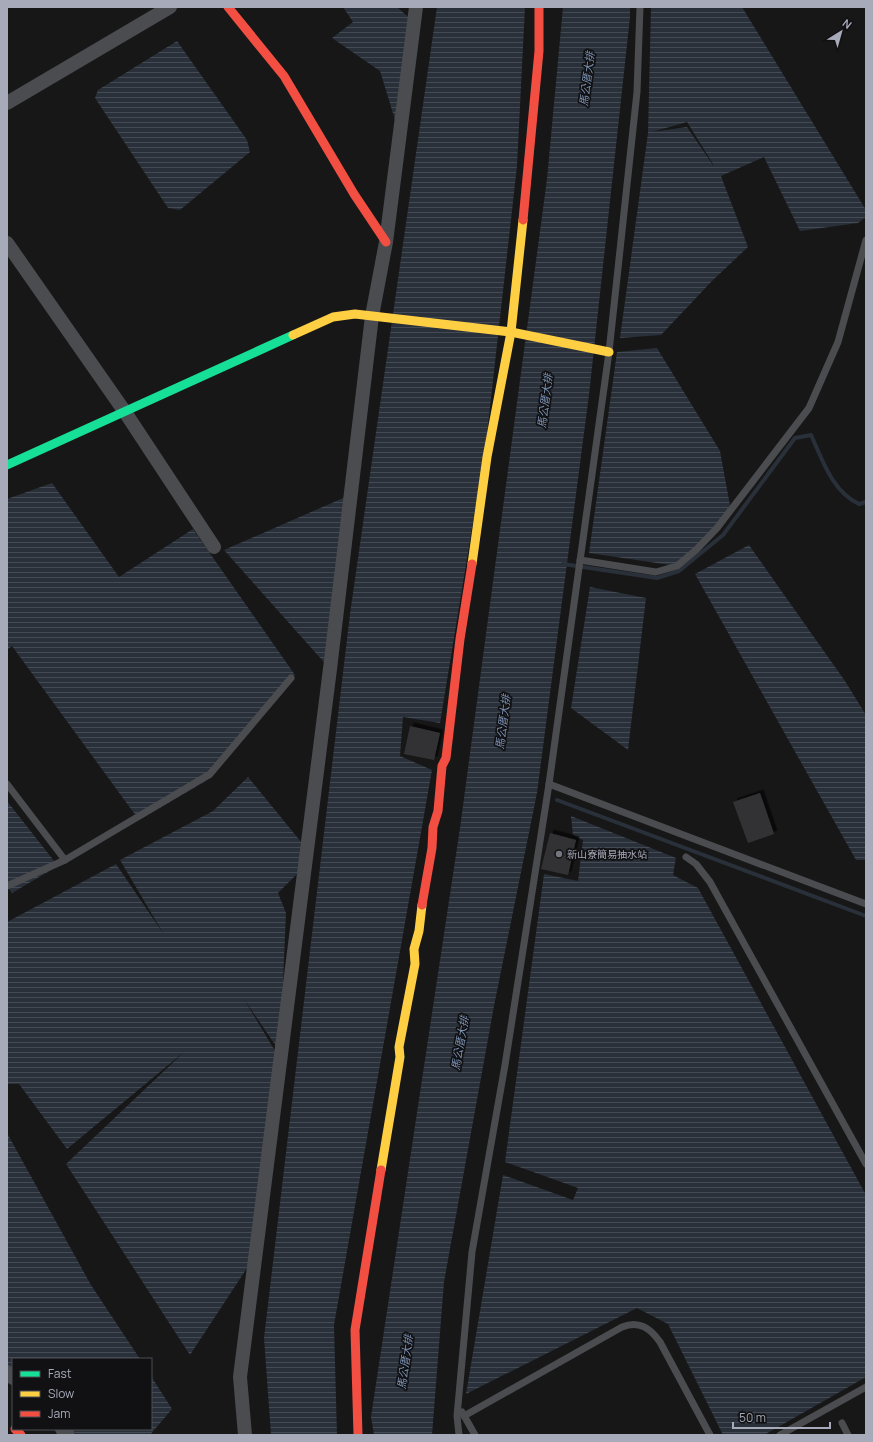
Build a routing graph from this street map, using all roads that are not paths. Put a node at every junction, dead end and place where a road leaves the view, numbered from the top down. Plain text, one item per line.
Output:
1 (170, 7) edge
2 (228, 7) edge
3 (416, 7) edge
4 (539, 7) edge
5 (640, 7) edge
6 (7, 103) edge
7 (866, 240) edge
8 (386, 242) junction
9 (7, 243) edge
10 (372, 316) junction
11 (511, 332) junction
12 (609, 352) junction
13 (125, 412) junction
14 (7, 465) edge
15 (214, 547) dead end
16 (580, 561) junction
17 (291, 678) dead end
18 (7, 784) edge
19 (549, 784) junction
20 (686, 857) dead end
21 (65, 860) junction
22 (7, 886) edge
23 (866, 904) edge
24 (866, 1164) edge
25 (866, 1387) edge
26 (458, 1405) junction
27 (464, 1416) junction
28 (842, 1423) dead end
29 (245, 1435) edge
30 (358, 1435) edge
31 (459, 1435) edge
32 (474, 1435) edge
33 (710, 1435) edge
34 (780, 1435) edge
35 (848, 1435) edge

1 - 6 street
2 - 8 main road
3 - 8 street
4 - 11 main road
5 - 12 lane
7 - 16 lane
8 - 10 street
9 - 13 street
10 - 11 main road
10 - 13 main road
10 - 29 street
11 - 12 main road
11 - 30 main road
12 - 16 lane
13 - 14 main road
13 - 15 street
16 - 19 lane
17 - 21 lane
18 - 21 lane
19 - 23 lane
19 - 26 lane
20 - 24 lane
21 - 22 lane
25 - 34 lane
26 - 27 lane
26 - 31 lane
27 - 32 lane
27 - 33 lane
28 - 35 lane

